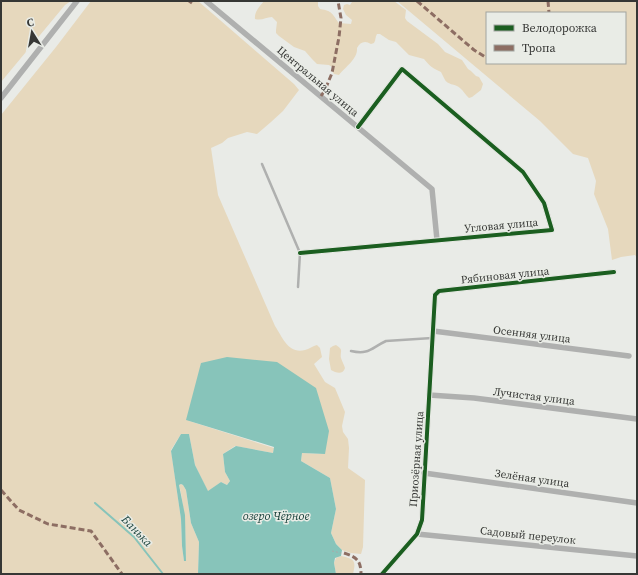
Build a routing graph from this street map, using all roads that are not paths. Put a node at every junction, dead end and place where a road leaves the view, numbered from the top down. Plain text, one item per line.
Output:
1 (77, 1) edge
2 (206, 1) edge
3 (1, 98) edge
4 (358, 127) junction
5 (262, 164) dead end
6 (437, 240) junction
7 (300, 254) junction
8 (614, 272) dead end
9 (298, 287) dead end
10 (433, 331) junction
11 (432, 338) junction
12 (351, 351) dead end
13 (629, 356) dead end
14 (429, 395) junction
15 (637, 419) edge
16 (424, 473) junction
17 (637, 503) edge
18 (417, 534) junction
19 (637, 556) edge
20 (382, 574) edge

1 - 3 street
2 - 4 street, Центральная улица
4 - 6 street, Центральная улица
4 - 6 street, Угловая улица
5 - 7 lane
6 - 7 street, Угловая улица
7 - 9 lane
8 - 10 street, Рябиновая улица
10 - 11 street, Приозёрная улица
10 - 13 street, Осенняя улица
11 - 12 lane
11 - 14 street, Приозёрная улица
14 - 15 street, Лучистая улица
14 - 16 street, Приозёрная улица
16 - 17 street, Зелёная улица
16 - 18 street, Приозёрная улица
18 - 19 street, Садовый переулок
18 - 20 street, Приозёрная улица

